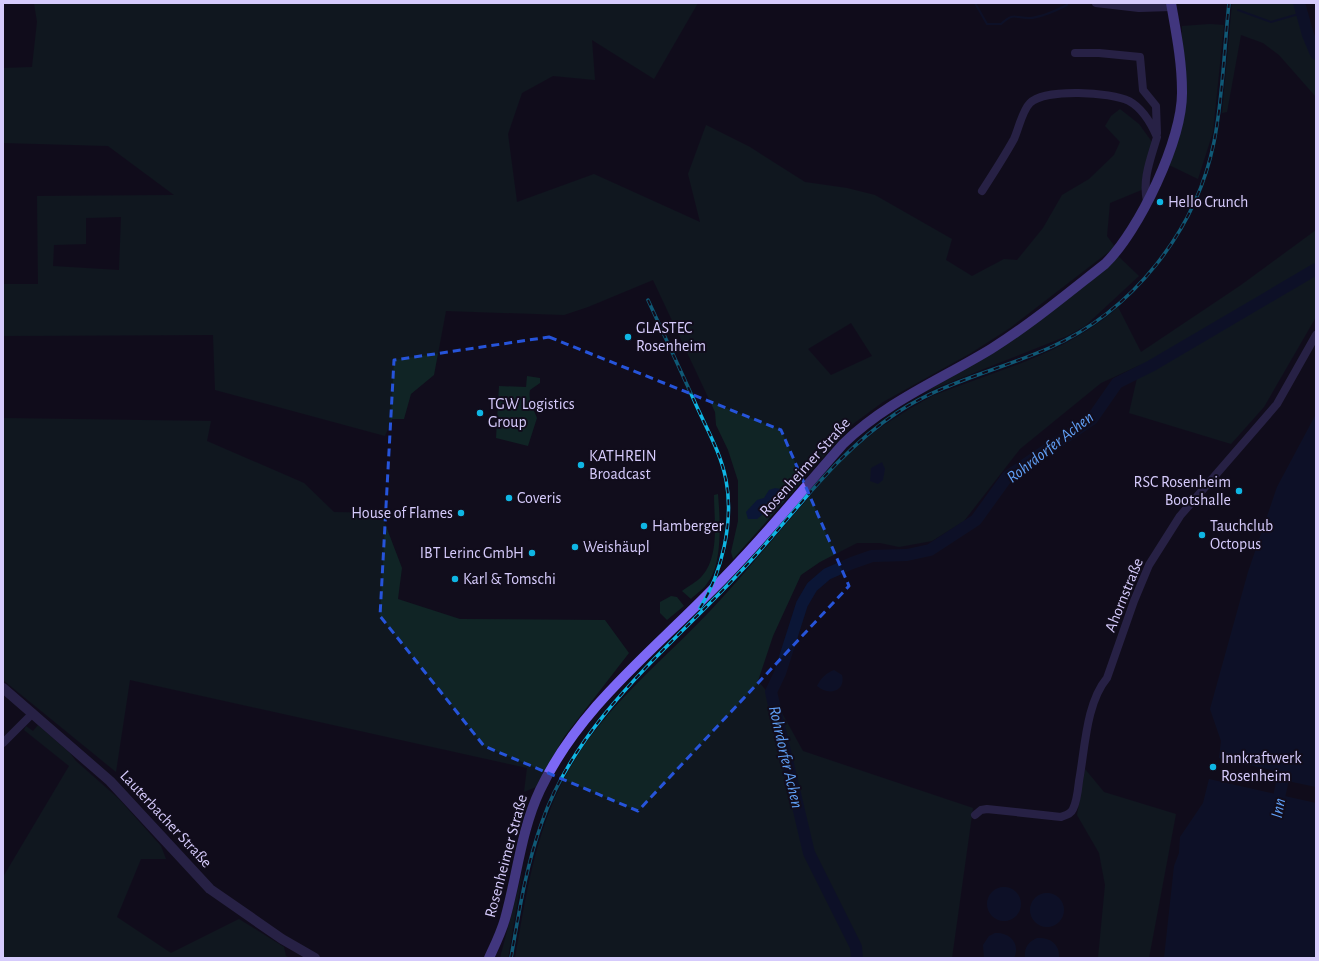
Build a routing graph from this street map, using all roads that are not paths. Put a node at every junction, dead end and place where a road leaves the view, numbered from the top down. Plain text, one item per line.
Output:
1 (1096, 3) edge
2 (1171, 5) edge
3 (1075, 53) dead end
4 (1157, 136) junction
5 (982, 191) dead end
6 (1147, 201) junction
7 (1316, 335) edge
8 (3, 688) edge
9 (32, 713) junction
10 (3, 743) edge
11 (975, 815) dead end
12 (315, 958) edge
13 (490, 958) edge

1 - 2 street
2 - 6 main road, Rosenheimer Straße
3 - 4 street
4 - 5 street
4 - 6 street
6 - 13 main road, Rosenheimer Straße
7 - 11 street, Ahornstraße
8 - 9 street, Lauterbacher Straße
9 - 10 street
9 - 12 street, Lauterbacher Straße

